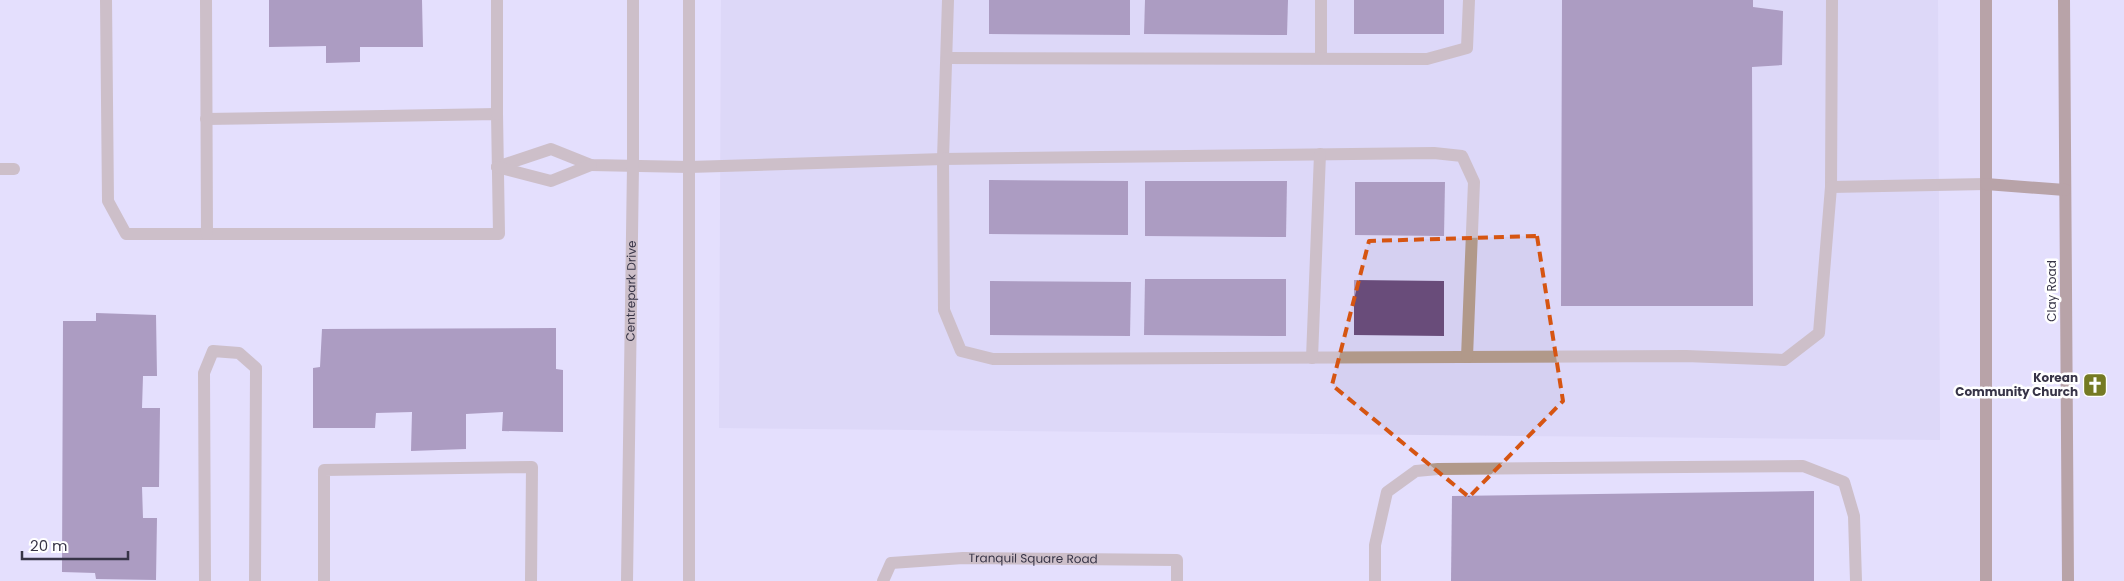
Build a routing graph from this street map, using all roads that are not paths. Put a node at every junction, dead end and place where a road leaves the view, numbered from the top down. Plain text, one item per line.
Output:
1 (106, 0) edge
2 (206, 0) edge
3 (497, 0) edge
4 (633, 0) edge
5 (690, 0) edge
6 (948, 0) edge
7 (1321, 0) edge
8 (1469, 0) edge
9 (1832, 0) edge
10 (1986, 0) edge
11 (2064, 0) edge
12 (947, 58) junction
13 (1322, 58) junction
14 (497, 114) junction
15 (206, 119) junction
16 (1320, 154) junction
17 (943, 159) junction
18 (591, 165) junction
19 (633, 166) junction
20 (497, 167) junction
21 (689, 167) junction
22 (0, 169) edge
23 (14, 169) dead end
24 (1986, 184) junction
25 (1831, 187) junction
26 (2065, 190) junction
27 (207, 234) junction
28 (1467, 357) junction
29 (1312, 358) junction
30 (206, 581) edge
31 (255, 581) edge
32 (324, 581) edge
33 (531, 581) edge
34 (627, 581) edge
35 (688, 581) edge
36 (882, 581) edge
37 (1177, 581) edge
38 (1375, 581) edge
39 (1856, 581) edge
40 (1986, 581) edge
41 (2068, 581) edge

1 - 27 street
2 - 15 street
3 - 14 street
4 - 19 street, Centrepark Drive
5 - 21 street
6 - 12 street
7 - 13 street
8 - 13 street
9 - 25 street
10 - 24 main road
11 - 26 main road, Clay Road
12 - 13 street
12 - 17 street
14 - 15 street
14 - 20 street
15 - 27 street
16 - 17 street
16 - 28 street
16 - 29 street
17 - 21 street
17 - 29 street
18 - 19 street
18 - 20 street
18 - 20 street
19 - 21 street
19 - 34 street, Centrepark Drive
20 - 27 street
21 - 35 street
22 - 23 street
24 - 25 street
24 - 26 main road
24 - 40 main road
25 - 28 street
26 - 41 main road, Clay Road
28 - 29 street
30 - 31 street
32 - 33 street
36 - 37 street, Tranquil Square Road
38 - 39 street

